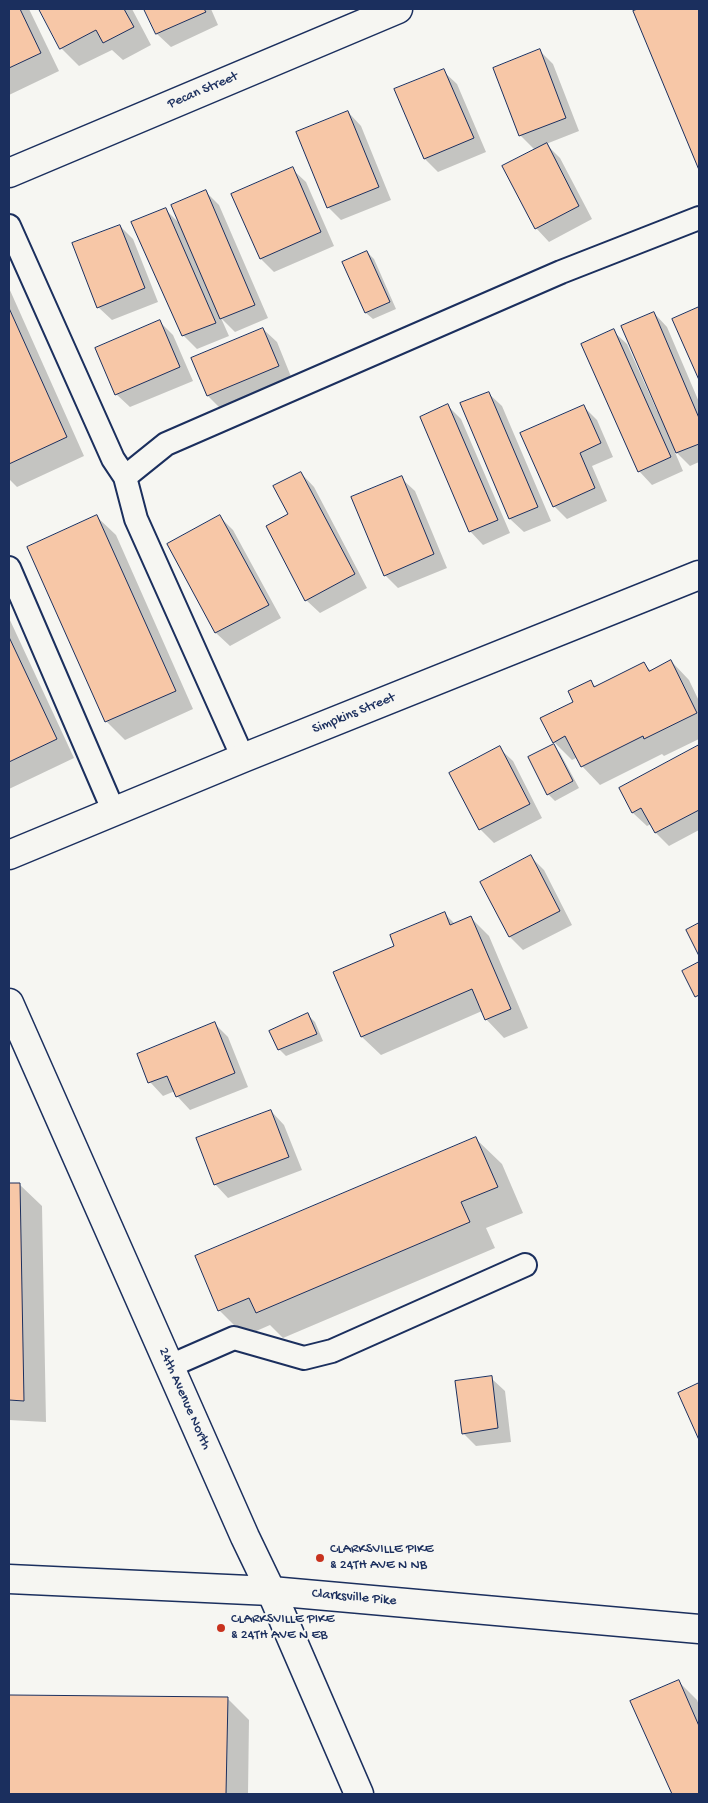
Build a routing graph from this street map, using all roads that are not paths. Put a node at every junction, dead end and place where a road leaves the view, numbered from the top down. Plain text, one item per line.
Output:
1 (398, 9) edge
2 (9, 173) edge
3 (699, 218) edge
4 (9, 226) edge
5 (124, 477) junction
6 (9, 568) edge
7 (699, 576) edge
8 (244, 758) junction
9 (114, 812) junction
10 (9, 855) edge
11 (9, 1004) edge
12 (525, 1265) dead end
13 (170, 1366) junction
14 (9, 1579) edge
15 (271, 1591) junction
16 (699, 1629) edge
17 (359, 1794) edge

1 - 2 street, Pecan Street
3 - 5 lane
4 - 5 lane
5 - 8 lane
6 - 9 lane
7 - 8 street, Simpkins Street
8 - 9 street, Simpkins Street
9 - 10 street, Simpkins Street
11 - 13 street, 24th Avenue North
12 - 13 lane
13 - 15 street, 24th Avenue North
14 - 15 street, Clarksville Pike
15 - 16 street, Clarksville Pike
15 - 17 street, 24th Avenue North

